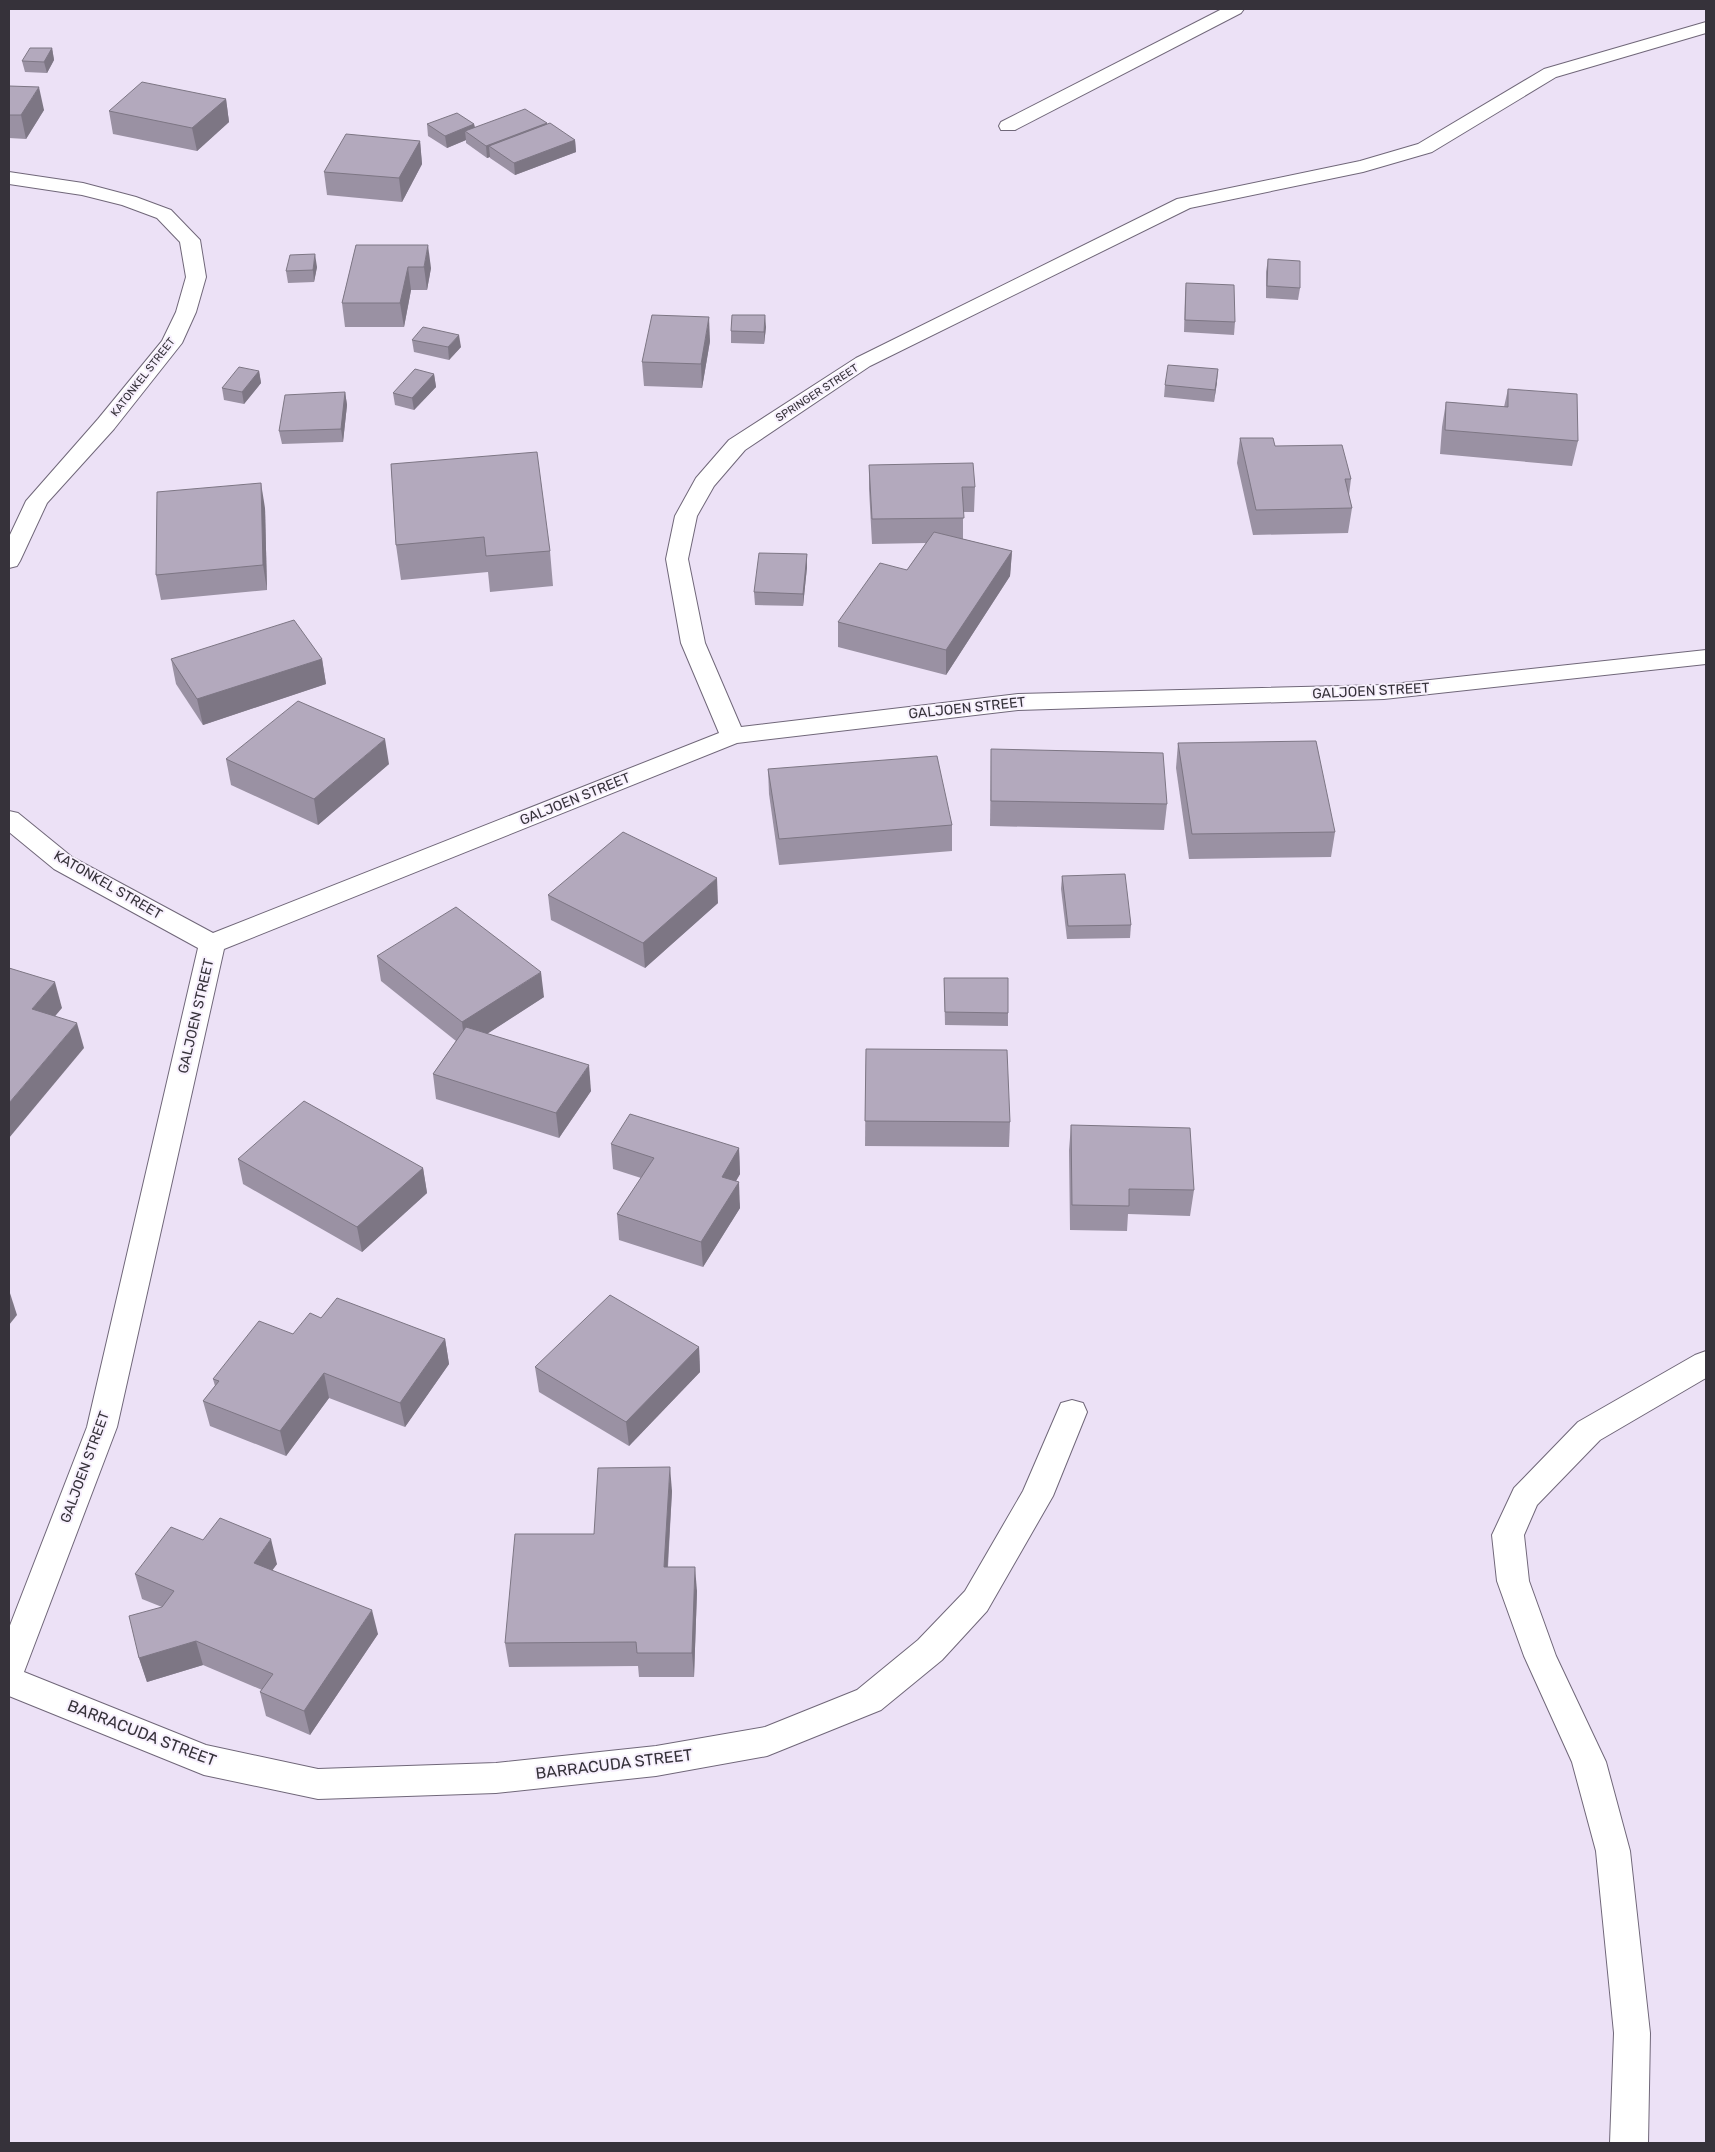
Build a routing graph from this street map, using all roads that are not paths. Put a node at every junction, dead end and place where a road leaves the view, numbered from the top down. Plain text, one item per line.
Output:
1 (1235, 9) edge
2 (1706, 27) edge
3 (1008, 126) dead end
4 (9, 178) edge
5 (9, 561) edge
6 (1706, 657) edge
7 (733, 736) junction
8 (9, 820) edge
9 (212, 944) junction
10 (1706, 1363) edge
11 (1072, 1412) dead end
12 (9, 1670) edge
13 (9, 1682) edge
14 (1629, 2143) edge

1 - 3 street
2 - 7 street, SPRINGER STREET
4 - 5 street, KATONKEL STREET
6 - 7 street, GALJOEN STREET
7 - 9 street, GALJOEN STREET
8 - 9 street, KATONKEL STREET
9 - 12 street, GALJOEN STREET
10 - 14 street
11 - 13 street, BARRACUDA STREET

